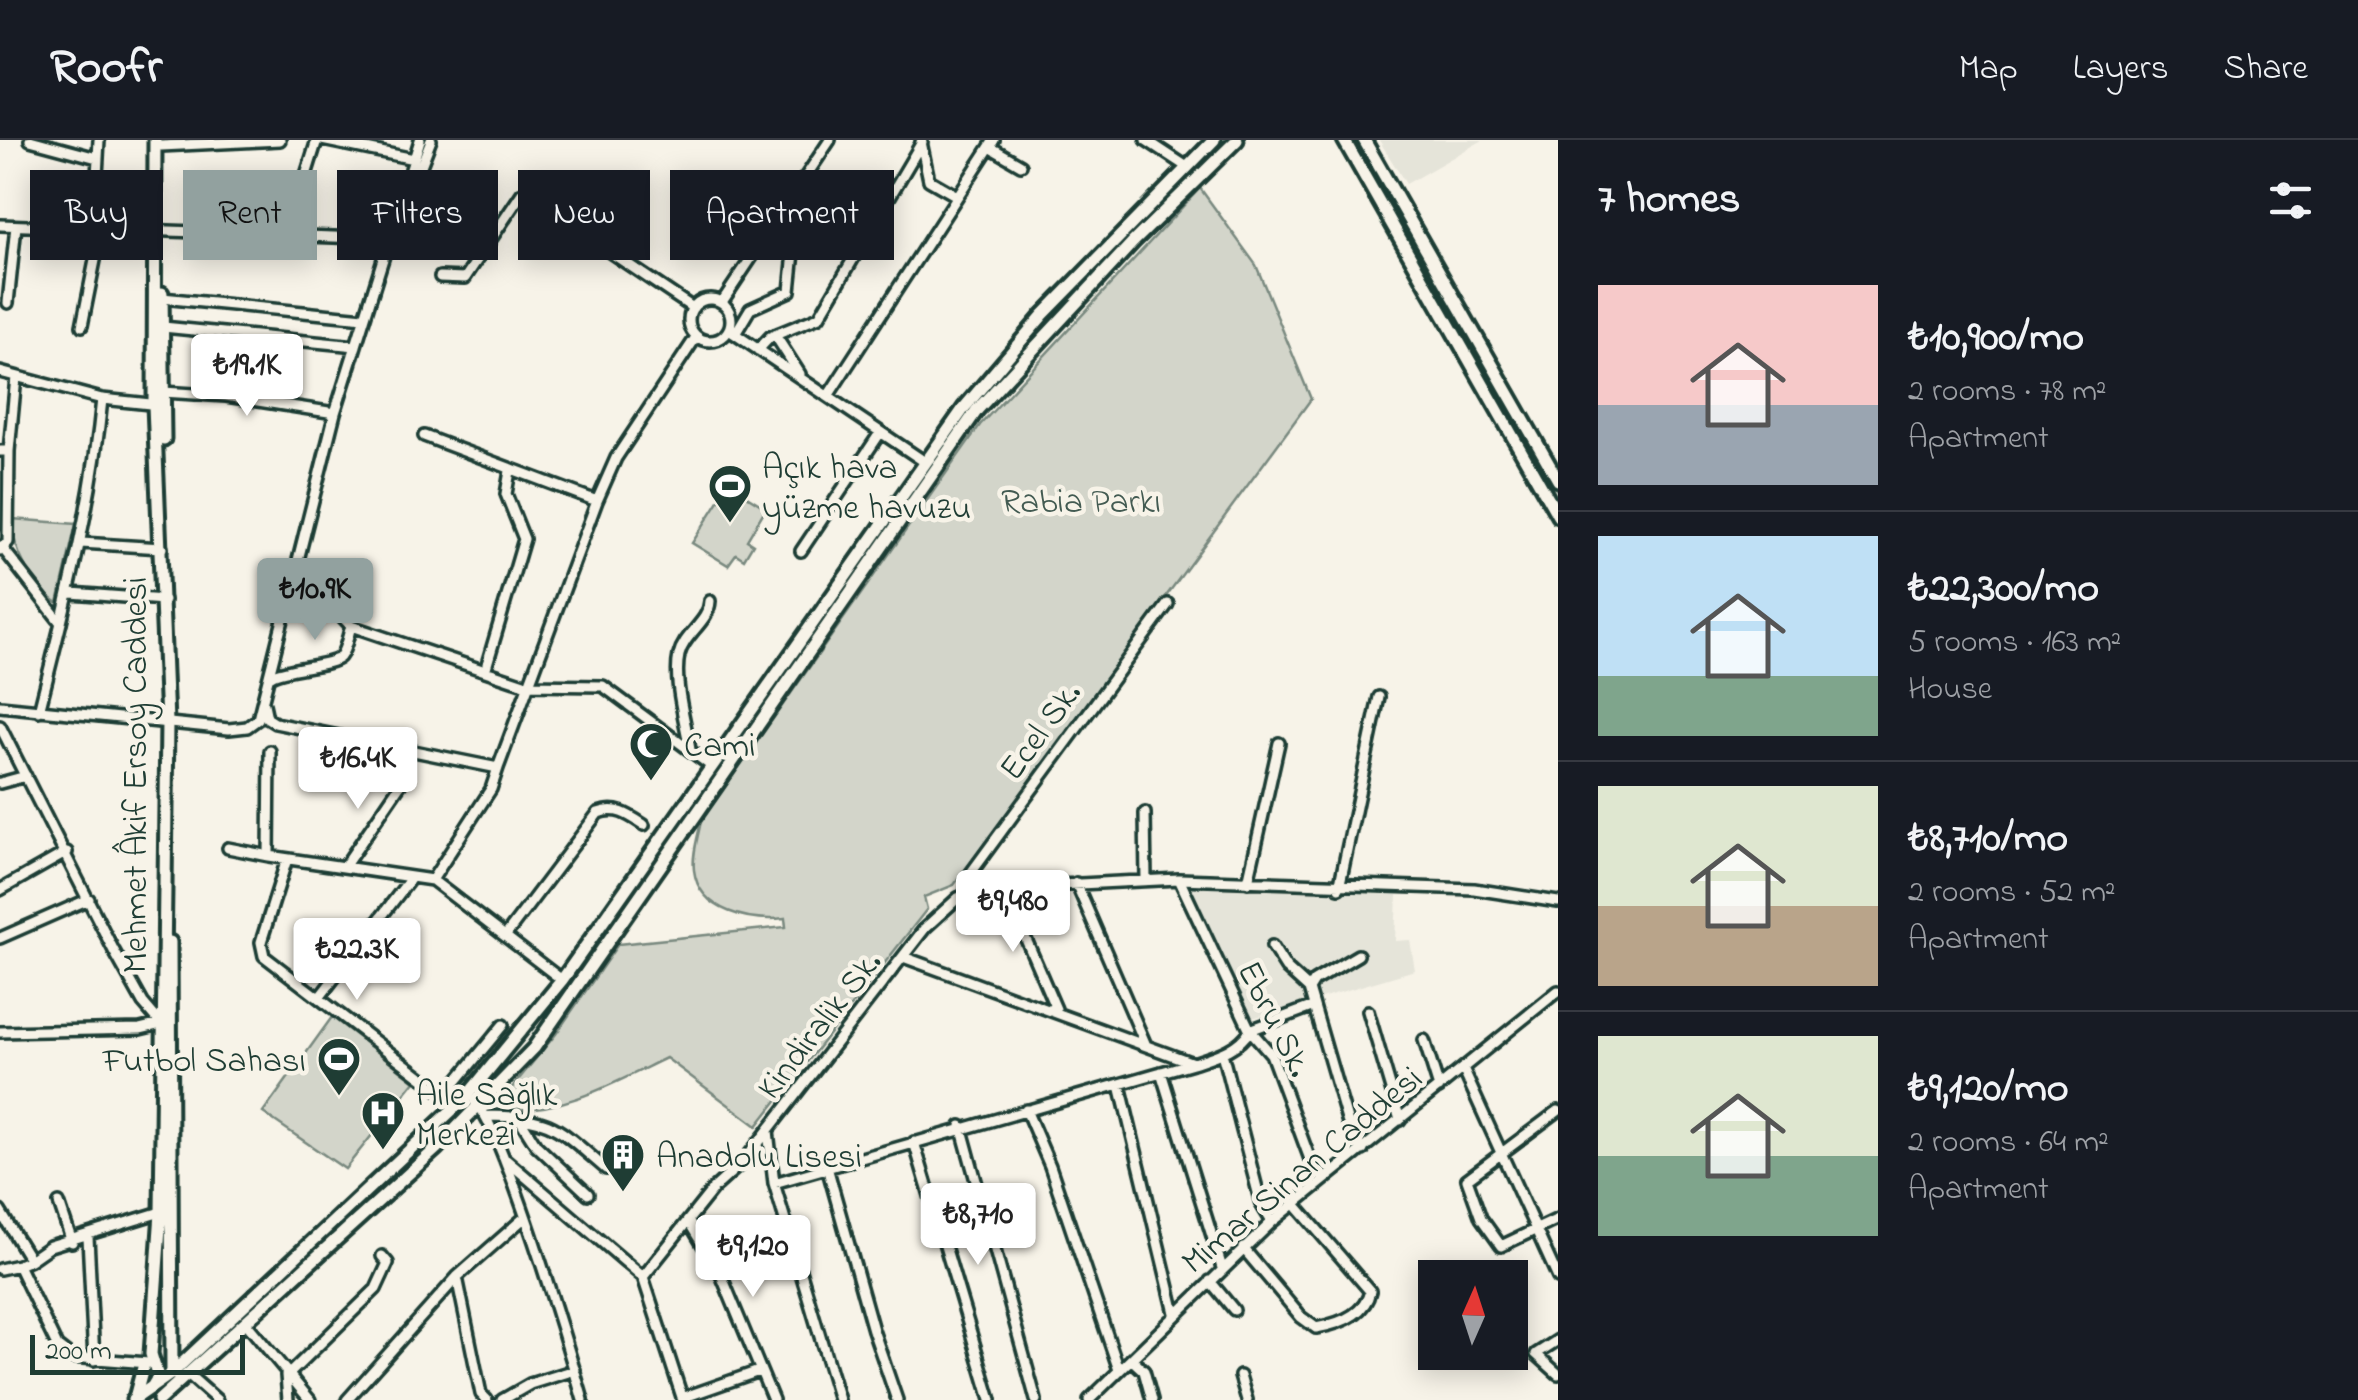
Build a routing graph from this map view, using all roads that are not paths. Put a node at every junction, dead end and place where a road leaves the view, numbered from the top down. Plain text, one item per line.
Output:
1 (30, 140) edge
2 (99, 140) edge
3 (280, 140) edge
4 (319, 140) edge
5 (420, 140) edge
6 (431, 140) edge
7 (830, 140) edge
8 (979, 140) edge
9 (1146, 140) edge
10 (1214, 140) edge
11 (1237, 140) edge
12 (1344, 140) edge
13 (1364, 140) edge
14 (216, 141) edge
15 (921, 141) edge
16 (158, 142) edge
17 (990, 146) edge
18 (97, 158) junction
19 (414, 160) junction
20 (1021, 164) dead end
21 (1187, 167) junction
22 (97, 170) edge
23 (158, 170) edge
24 (309, 170) edge
25 (411, 170) edge
26 (419, 170) edge
27 (809, 170) edge
28 (958, 196) junction
29 (0, 224) edge
30 (16, 226) junction
31 (30, 227) edge
32 (93, 260) edge
33 (158, 260) edge
34 (160, 260) edge
35 (382, 260) edge
36 (750, 260) edge
37 (793, 260) edge
38 (440, 277) dead end
39 (162, 298) junction
40 (722, 302) junction
41 (8, 303) dead end
42 (693, 308) junction
43 (364, 318) junction
44 (82, 326) dead end
45 (163, 326) junction
46 (732, 332) junction
47 (774, 336) junction
48 (696, 337) junction
49 (356, 346) junction
50 (758, 350) junction
51 (0, 372) edge
52 (800, 377) junction
53 (16, 378) junction
54 (828, 396) junction
55 (102, 399) junction
56 (160, 401) junction
57 (335, 413) junction
58 (880, 433) junction
59 (424, 436) dead end
60 (4, 451) edge
61 (925, 462) junction
62 (510, 471) junction
63 (1558, 480) edge
64 (597, 500) junction
65 (1558, 516) edge
66 (81, 543) junction
67 (1, 547) edge
68 (162, 548) junction
69 (801, 551) dead end
70 (318, 592) dead end
71 (71, 593) junction
72 (164, 600) junction
73 (710, 601) dead end
74 (1168, 604) dead end
75 (61, 623) junction
76 (351, 626) junction
77 (485, 671) junction
78 (270, 676) junction
79 (527, 685) junction
80 (1379, 696) dead end
81 (264, 703) junction
82 (0, 706) edge
83 (39, 711) junction
84 (170, 722) junction
85 (0, 726) edge
86 (1279, 743) dead end
87 (690, 750) junction
88 (270, 751) dead end
89 (711, 766) junction
90 (498, 768) junction
91 (26, 776) junction
92 (404, 779) dead end
93 (0, 783) edge
94 (1145, 813) dead end
95 (644, 825) dead end
96 (228, 848) dead end
97 (67, 852) junction
98 (269, 856) junction
99 (287, 859) junction
100 (344, 867) junction
101 (411, 878) junction
102 (1179, 879) junction
103 (432, 880) junction
104 (1146, 880) junction
105 (1248, 882) junction
106 (1076, 883) junction
107 (1003, 886) junction
108 (1339, 888) junction
109 (0, 890) edge
110 (966, 894) junction
111 (89, 899) junction
112 (1558, 902) edge
113 (506, 935) junction
114 (0, 938) edge
115 (1272, 946) dead end
116 (1358, 956) dead end
117 (906, 958) junction
118 (562, 980) junction
119 (1309, 989) junction
120 (1558, 991) edge
121 (319, 998) junction
122 (1314, 1006) junction
123 (1056, 1009) junction
124 (1368, 1011) dead end
125 (161, 1024) junction
126 (503, 1025) dead end
127 (1250, 1030) junction
128 (0, 1032) edge
129 (1424, 1040) dead end
130 (1145, 1043) junction
131 (1222, 1053) junction
132 (1193, 1062) junction
133 (1464, 1069) junction
134 (1161, 1072) junction
135 (1120, 1085) junction
136 (1439, 1088) junction
137 (468, 1096) junction
138 (1026, 1110) junction
139 (484, 1111) junction
140 (1558, 1111) edge
141 (519, 1118) junction
142 (1400, 1120) junction
143 (961, 1126) junction
144 (768, 1131) junction
145 (914, 1142) junction
146 (1363, 1150) junction
147 (1501, 1152) junction
148 (504, 1158) junction
149 (770, 1158) junction
150 (745, 1160) junction
151 (827, 1167) junction
152 (606, 1170) dead end
153 (1325, 1179) junction
154 (774, 1183) junction
155 (588, 1194) dead end
156 (59, 1203) dead end
157 (1294, 1203) junction
158 (166, 1210) junction
159 (0, 1212) edge
160 (524, 1218) junction
161 (1558, 1220) edge
162 (689, 1222) junction
163 (1272, 1222) junction
164 (1535, 1228) junction
165 (88, 1238) junction
166 (72, 1242) junction
167 (1243, 1248) junction
168 (382, 1256) dead end
169 (30, 1260) junction
170 (18, 1265) junction
171 (1222, 1268) junction
172 (0, 1269) edge
173 (457, 1277) junction
174 (643, 1277) junction
175 (1558, 1278) edge
176 (1210, 1281) junction
177 (1234, 1310) dead end
178 (1175, 1313) junction
179 (246, 1323) junction
180 (1558, 1340) edge
181 (1130, 1358) junction
182 (94, 1360) junction
183 (148, 1363) junction
184 (575, 1370) junction
185 (1119, 1370) junction
186 (759, 1371) junction
187 (172, 1373) junction
188 (1558, 1374) edge
189 (190, 1376) junction
190 (286, 1376) junction
191 (1240, 1376) dead end
192 (152, 1388) junction
193 (167, 1394) edge
194 (134, 1399) edge
195 (682, 1399) edge
196 (216, 1400) edge
197 (288, 1400) edge
198 (310, 1400) edge
199 (347, 1400) edge
200 (487, 1400) edge
201 (502, 1400) edge
202 (584, 1400) edge
203 (773, 1400) edge
204 (839, 1400) edge
205 (898, 1400) edge
206 (991, 1400) edge
207 (1036, 1400) edge
208 (1090, 1400) edge
209 (1152, 1400) edge
210 (1246, 1400) edge

1 - 18 street
2 - 18 street
3 - 14 street
4 - 19 street
4 - 24 street
5 - 19 street
6 - 26 street
7 - 27 street
8 - 17 street
9 - 21 street
10 - 21 main road
11 - 139 main road
12 - 65 main road
13 - 63 main road
14 - 16 street
15 - 28 street
15 - 47 street
16 - 23 main road, Mehmet Âkif Ersoy Caddesi
17 - 20 street
17 - 28 street
18 - 22 street
19 - 25 street
21 - 61 main road
28 - 54 street
29 - 30 street
30 - 31 street
30 - 41 street
32 - 44 street
33 - 56 main road, Mehmet Âkif Ersoy Caddesi
34 - 39 main road, Mehmet Âkif Ersoy Caddesi
35 - 43 street
36 - 40 street
37 - 46 street
38 - 42 street
39 - 43 street
39 - 45 main road, Mehmet Âkif Ersoy Caddesi
40 - 42 street
40 - 46 street
42 - 48 street
43 - 49 street
45 - 49 street
45 - 56 main road, Mehmet Âkif Ersoy Caddesi
46 - 48 street
46 - 50 street
47 - 50 street
47 - 52 street
48 - 64 street
49 - 57 street
50 - 52 street
51 - 53 street
52 - 54 street
53 - 55 street
53 - 60 street
54 - 58 street
55 - 56 street
55 - 66 street
56 - 57 street
56 - 68 main road, Mehmet Âkif Ersoy Caddesi
56 - 84 main road, Mehmet Âkif Ersoy Caddesi
57 - 78 street
58 - 61 street
58 - 69 street
59 - 62 street
60 - 67 street
61 - 89 main road
62 - 64 street
62 - 77 street
64 - 79 street
66 - 68 street
66 - 71 street
67 - 75 street
68 - 72 main road, Mehmet Âkif Ersoy Caddesi
70 - 76 street
71 - 72 street
71 - 75 street
72 - 84 main road, Mehmet Âkif Ersoy Caddesi
73 - 87 street
74 - 110 street, Ecel Sk.
75 - 83 street
76 - 77 street
76 - 78 street
77 - 79 street
78 - 81 street
79 - 87 street
79 - 90 street
80 - 108 street
81 - 84 street
81 - 90 street
82 - 83 street
83 - 84 street
84 - 125 main road, Mehmet Âkif Ersoy Caddesi
84 - 158 main road, Mehmet Âkif Ersoy Caddesi
85 - 91 street
86 - 105 street
87 - 89 street
88 - 98 street
89 - 118 main road
90 - 103 street
91 - 93 street
91 - 97 street
92 - 100 street
94 - 104 street
95 - 113 street
96 - 98 street
97 - 109 street
97 - 111 street
98 - 99 street
99 - 100 street
99 - 121 street
100 - 101 street
101 - 103 street
101 - 121 street
102 - 104 street, Kindiralik Sk.
102 - 105 street, Kindiralik Sk.
102 - 127 street, Ebru Sk.
103 - 113 street
104 - 106 street, Kindiralik Sk.
105 - 108 street, Kindiralik Sk.
106 - 107 street, Kindiralik Sk.
106 - 130 street
107 - 110 street, Kindiralik Sk.
107 - 123 street
108 - 112 street, Kindiralik Sk.
110 - 117 street, Kindiralik Sk.
111 - 114 street
111 - 125 street
113 - 118 street
115 - 119 street
116 - 119 street
117 - 123 street
117 - 144 street, Kindiralik Sk.
118 - 137 main road
119 - 122 street
120 - 133 street, Mimar Sinan Caddesi
121 - 126 street
122 - 127 street
122 - 146 street
123 - 130 street
124 - 142 street
125 - 128 street
125 - 158 main road, Mehmet Âkif Ersoy Caddesi
127 - 131 street
127 - 153 street, Ebru Sk.
129 - 136 street
130 - 132 street
131 - 132 street
131 - 163 street
132 - 134 street
133 - 136 street, Mimar Sinan Caddesi
133 - 147 street
134 - 135 street
134 - 171 street
135 - 138 street
135 - 178 street
136 - 142 street, Mimar Sinan Caddesi
137 - 139 street
137 - 187 main road
138 - 143 street
138 - 185 street
139 - 141 street
139 - 148 street
139 - 179 main road
140 - 147 street
141 - 152 street
141 - 155 street
142 - 146 street, Mimar Sinan Caddesi
143 - 145 street
143 - 207 street
144 - 149 street
144 - 150 street, Kindiralik Sk.
145 - 151 street
145 - 206 street
146 - 153 street, Mimar Sinan Caddesi
147 - 164 street
147 - 164 street
148 - 160 street
148 - 174 street
149 - 150 street
149 - 154 street
150 - 162 street, Kindiralik Sk.
151 - 154 street
151 - 205 street
153 - 157 street, Mimar Sinan Caddesi
154 - 204 street
156 - 166 street
157 - 163 street, Mimar Sinan Caddesi
157 - 167 street
158 - 165 street
158 - 183 main road, Mehmet Âkif Ersoy Caddesi
158 - 187 main road, Mehmet Âkif Ersoy Caddesi
159 - 169 street
160 - 173 street
160 - 184 street
161 - 164 street
162 - 174 street, Kindiralik Sk.
162 - 186 street
163 - 167 street, Mimar Sinan Caddesi
164 - 175 street
165 - 166 street
165 - 182 street
166 - 169 street
167 - 171 street, Mimar Sinan Caddesi
168 - 190 street
169 - 170 street
170 - 172 street
170 - 182 street
171 - 176 street, Mimar Sinan Caddesi
173 - 199 street
173 - 200 street
174 - 195 street
176 - 177 street
176 - 178 street, Mimar Sinan Caddesi
178 - 181 street, Mimar Sinan Caddesi
179 - 189 main road
179 - 190 street
180 - 188 street
181 - 185 street, Mimar Sinan Caddesi
181 - 209 street
182 - 183 street
183 - 192 main road, Mehmet Âkif Ersoy Caddesi
183 - 194 main road
184 - 201 street
184 - 202 street
185 - 208 street, Mimar Sinan Caddesi
186 - 195 street
186 - 203 street
187 - 192 main road
187 - 193 main road, Mehmet Âkif Ersoy Caddesi
189 - 193 main road
189 - 196 street
190 - 197 street
190 - 198 street
191 - 210 street
192 - 193 main road
192 - 194 main road

